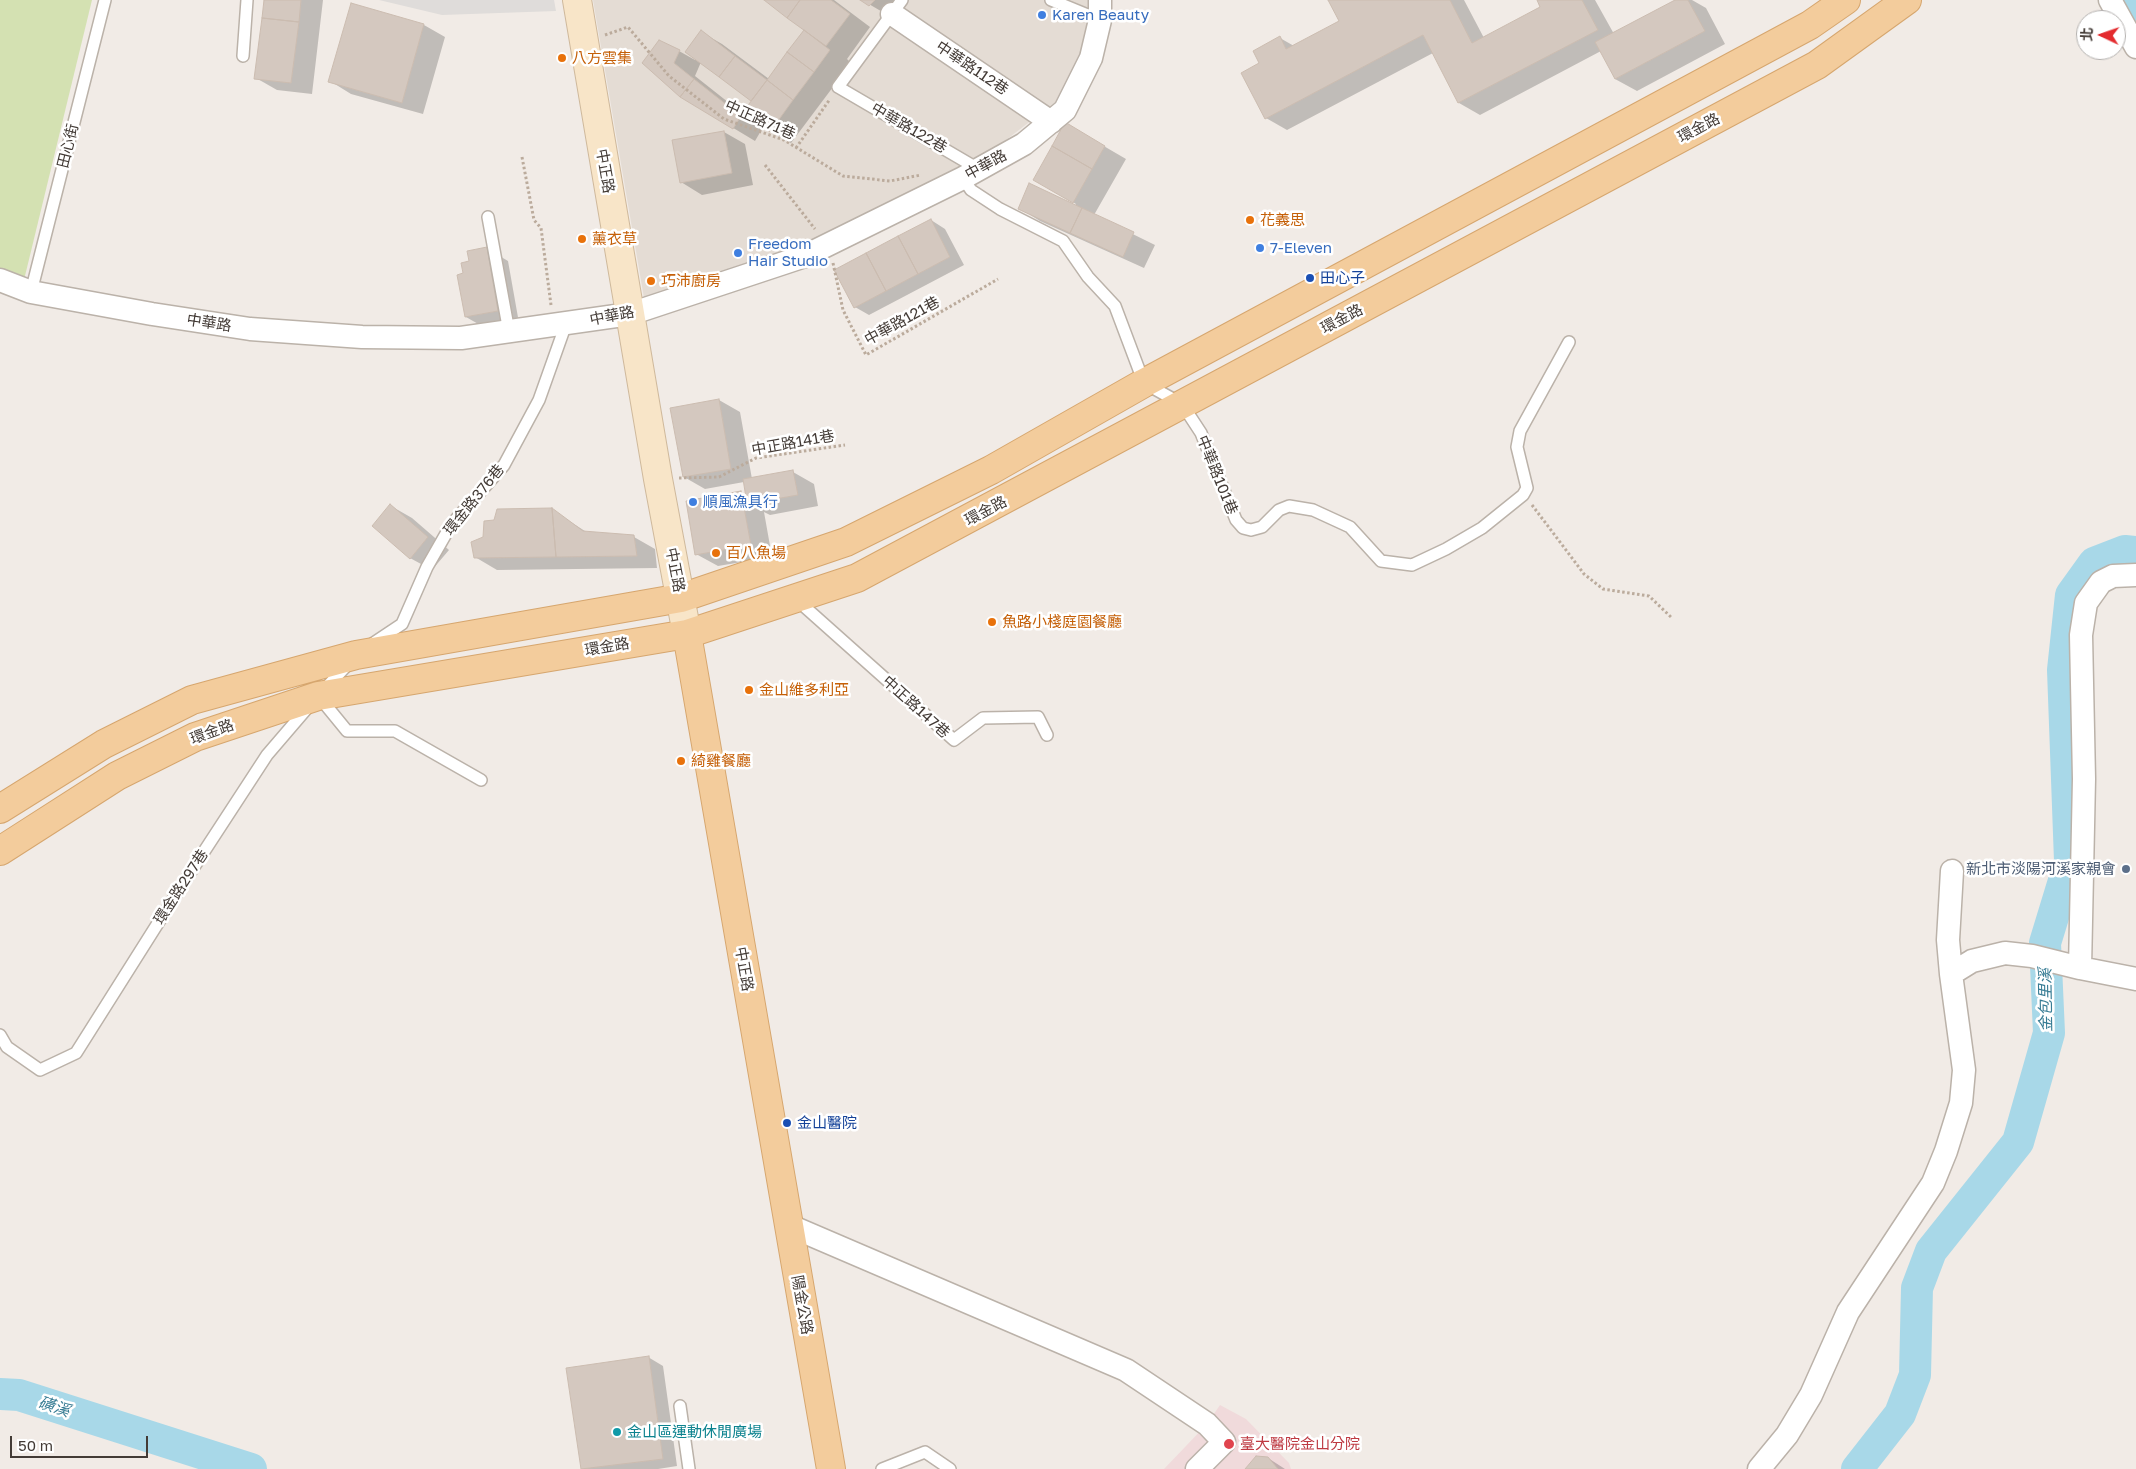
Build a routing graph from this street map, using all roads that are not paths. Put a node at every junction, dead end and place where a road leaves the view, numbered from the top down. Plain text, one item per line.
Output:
1 (106, 0) edge
2 (247, 0) edge
3 (577, 0) edge
4 (1051, 0) edge
5 (1846, 0) edge
6 (1907, 0) edge
7 (2110, 0) edge
8 (897, 7) edge
9 (1100, 10) edge
10 (2136, 47) edge
11 (243, 56) dead end
12 (1051, 122) junction
13 (971, 174) junction
14 (488, 218) dead end
15 (0, 280) edge
16 (31, 292) junction
17 (630, 314) junction
18 (559, 325) junction
19 (509, 332) junction
20 (1569, 342) dead end
21 (1144, 384) junction
22 (1182, 404) junction
23 (2136, 575) edge
24 (680, 598) junction
25 (795, 598) junction
26 (687, 634) junction
27 (356, 655) junction
28 (318, 696) junction
29 (1047, 735) dead end
30 (481, 780) dead end
31 (0, 809) edge
32 (0, 851) edge
33 (1952, 870) dead end
34 (2080, 968) junction
35 (1951, 974) junction
36 (2136, 979) edge
37 (0, 1035) edge
38 (773, 1140) joint
39 (788, 1225) junction
40 (680, 1406) dead end
41 (689, 1469) edge
42 (831, 1469) edge
43 (882, 1469) edge
44 (950, 1469) edge
45 (1197, 1469) edge
46 (1759, 1469) edge

1 - 16 lane, 田心街
2 - 11 lane
3 - 17 street, 中正路
4 - 9 lane
5 - 21 main road
6 - 22 main road, 環金路
7 - 10 street
8 - 12 street, 中華路112巷
8 - 13 lane, 中華路122巷
9 - 12 street, 中華路
12 - 13 street, 中華路
13 - 17 street, 中華路
13 - 21 lane
14 - 19 lane
15 - 16 street, 中華路
16 - 19 street, 中華路
17 - 18 street, 中華路
17 - 24 street, 中正路
18 - 19 street, 中華路
18 - 27 lane, 環金路376巷
20 - 22 lane, 中華路101巷
21 - 22 lane, 中華路101巷
21 - 24 main road
22 - 25 main road, 環金路
23 - 34 street
24 - 26 street, 中正路
24 - 27 main road
25 - 26 main road, 環金路
25 - 29 lane, 中正路147巷
26 - 28 main road, 環金路
26 - 38 main road, 中正路
27 - 28 lane, 環金路297巷
27 - 31 main road
28 - 30 lane
28 - 32 main road, 環金路
28 - 37 lane, 環金路297巷
33 - 35 street
34 - 35 street
34 - 36 street
35 - 46 street
38 - 39 main road, 陽金公路
39 - 42 main road, 陽金公路
39 - 45 street
40 - 41 lane
43 - 44 lane

